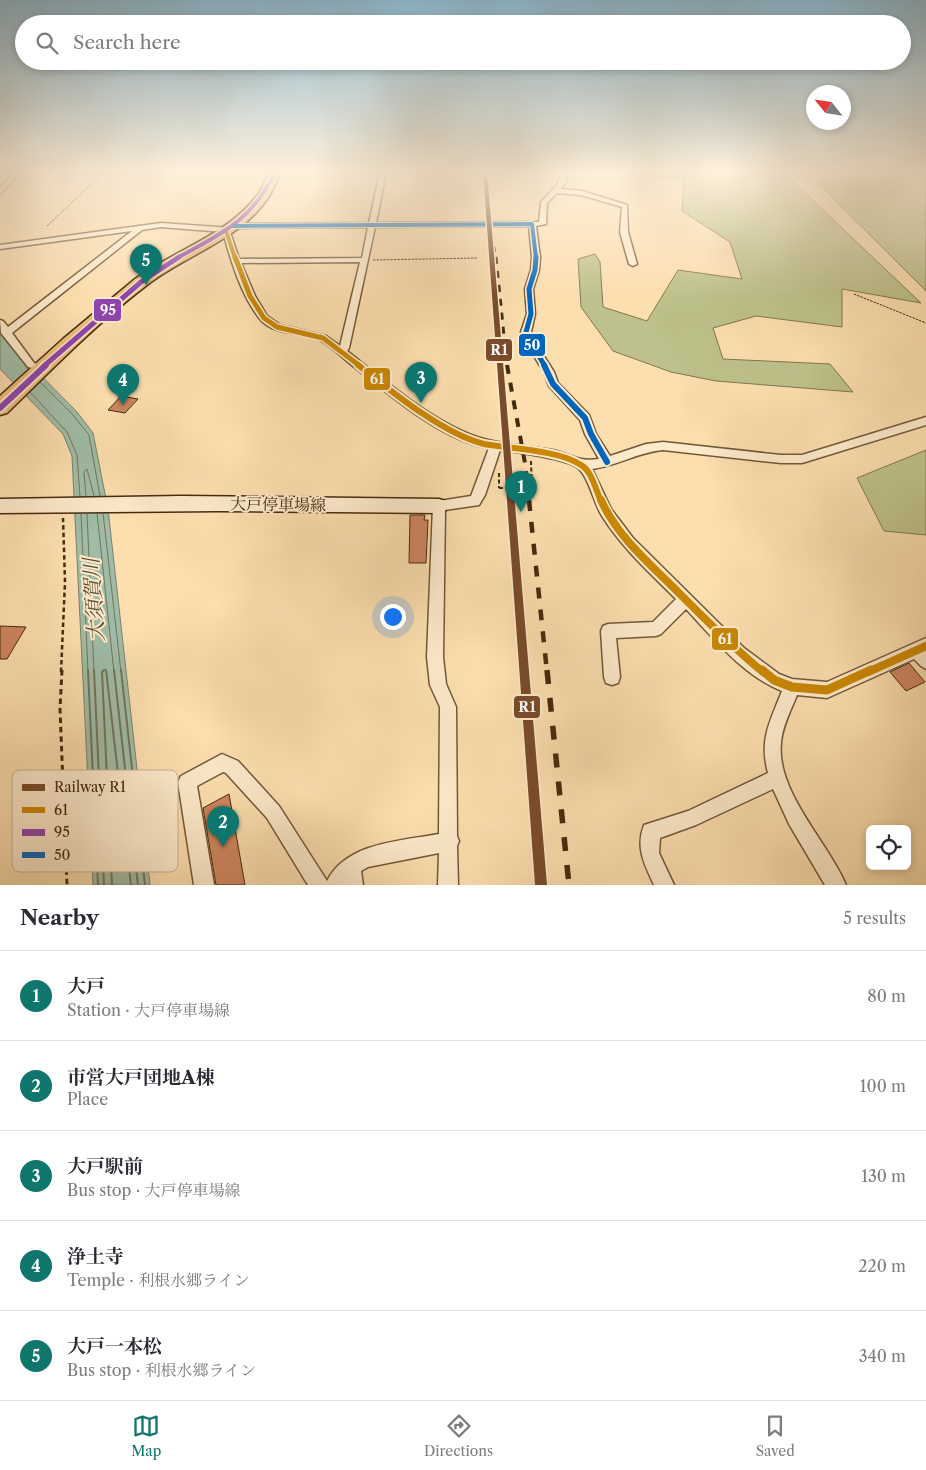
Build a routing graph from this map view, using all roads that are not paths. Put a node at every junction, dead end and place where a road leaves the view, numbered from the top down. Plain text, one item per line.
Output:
1 (246, 213) edge
2 (374, 213) edge
3 (543, 213) edge
4 (625, 213) edge
5 (372, 224) junction
6 (532, 224) junction
7 (140, 228) junction
8 (229, 229) junction
9 (0, 247) edge
10 (365, 260) junction
11 (236, 261) junction
12 (633, 264) dead end
13 (0, 323) edge
14 (6, 333) junction
15 (340, 351) junction
16 (41, 370) junction
17 (7, 401) edge
18 (926, 421) edge
19 (495, 447) junction
20 (607, 462) junction
21 (582, 465) junction
22 (0, 506) edge
23 (439, 506) junction
24 (686, 599) junction
25 (923, 653) edge
26 (612, 677) dead end
27 (792, 687) junction
28 (776, 778) junction
29 (450, 841) junction
30 (352, 876) edge
31 (204, 885) edge
32 (319, 885) edge
33 (335, 885) edge
34 (448, 885) edge
35 (664, 885) edge
36 (836, 885) edge

1 - 8 highway
2 - 5 street
3 - 6 street
4 - 12 street
5 - 6 street
5 - 8 street
5 - 10 street
6 - 20 street
7 - 8 street
7 - 9 street
7 - 14 street
8 - 11 street
8 - 16 highway
10 - 11 street
10 - 15 street
11 - 15 street
13 - 14 street
14 - 16 street
15 - 19 street
16 - 17 highway
18 - 20 street
19 - 21 street
19 - 23 street
20 - 21 street
21 - 24 street
22 - 23 main road, 大戸停車場線
23 - 29 street
24 - 26 street
24 - 27 street
25 - 27 street
27 - 28 street
28 - 35 street
28 - 36 street
29 - 30 street
29 - 34 street
30 - 33 street
31 - 32 street

